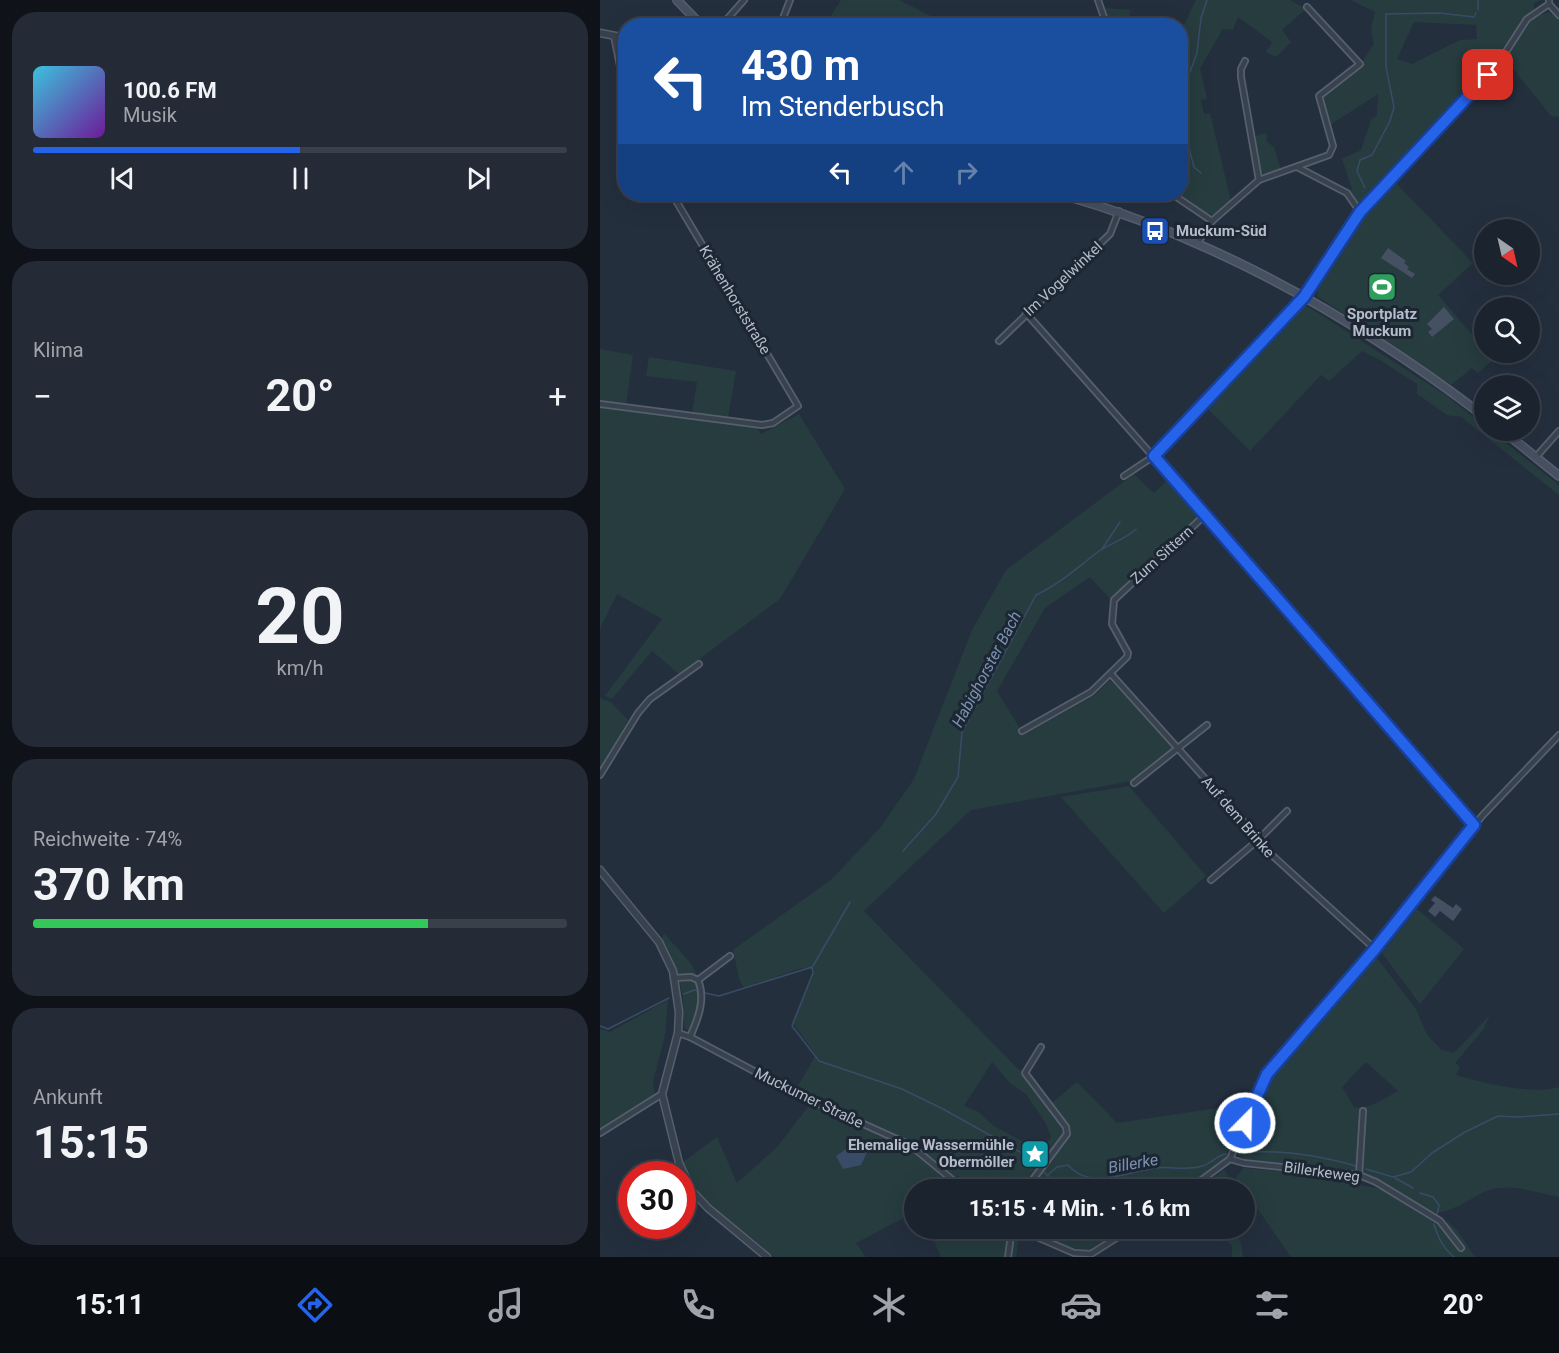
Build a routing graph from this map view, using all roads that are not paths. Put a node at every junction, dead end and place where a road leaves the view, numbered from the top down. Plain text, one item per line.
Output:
1 (677, 0) edge
2 (744, 0) edge
3 (790, 0) edge
4 (1098, 0) edge
5 (1549, 2) edge
6 (1307, 7) dead end
7 (1559, 15) edge
8 (694, 18) edge
9 (728, 18) edge
10 (783, 18) edge
11 (1104, 18) edge
12 (600, 33) edge
13 (614, 36) junction
14 (618, 37) edge
15 (618, 56) edge
16 (1245, 61) dead end
17 (1297, 166) junction
18 (1259, 180) junction
19 (676, 201) edge
20 (1084, 201) edge
21 (1182, 201) edge
22 (1119, 211) junction
23 (1360, 212) junction
24 (1212, 221) junction
25 (1198, 242) junction
26 (1304, 297) junction
27 (1026, 313) junction
28 (999, 341) dead end
29 (600, 404) edge
30 (1474, 409) edge
31 (1559, 431) edge
32 (1516, 441) edge
33 (1154, 456) junction
34 (1536, 456) junction
35 (1124, 476) dead end
36 (1559, 476) edge
37 (1205, 515) junction
38 (699, 664) dead end
39 (1111, 674) junction
40 (1207, 725) dead end
41 (1022, 731) dead end
42 (1559, 735) edge
43 (1178, 749) junction
44 (600, 775) edge
45 (1134, 783) dead end
46 (1287, 811) dead end
47 (1474, 825) junction
48 (1258, 840) junction
49 (600, 870) edge
50 (1211, 880) dead end
51 (1375, 949) junction
52 (730, 956) dead end
53 (674, 978) junction
54 (698, 980) junction
55 (678, 1032) junction
56 (690, 1037) junction
57 (1041, 1047) dead end
58 (662, 1094) junction
59 (1363, 1111) dead end
60 (600, 1134) edge
61 (1230, 1159) junction
62 (1359, 1175) junction
63 (952, 1179) edge
64 (1033, 1179) edge
65 (1203, 1179) edge
66 (1012, 1239) edge
67 (1040, 1239) edge
68 (1116, 1239) edge
69 (1461, 1248) dead end
70 (1092, 1256) edge
71 (767, 1257) edge
72 (1008, 1257) edge

1 - 8 main road
2 - 9 street
3 - 10 street
4 - 11 street
5 - 7 street
5 - 23 street
6 - 17 street
12 - 13 street
13 - 14 street
13 - 15 street
16 - 18 street
17 - 18 street
17 - 23 street
18 - 24 street
19 - 29 street, Krähenhorststraße
20 - 22 main road
21 - 24 street
22 - 25 main road
22 - 27 street, Im Vogelwinkel
23 - 26 street
24 - 25 street
25 - 26 main road
26 - 30 main road
26 - 33 street
27 - 28 street, Im Vogelwinkel
27 - 33 street, Zum Sittern
31 - 34 street
32 - 34 main road
33 - 35 street
33 - 37 street, Zum Sittern
34 - 36 main road
37 - 39 street, Zum Sittern
37 - 47 street
38 - 44 street
39 - 41 street, Zum Sittern
39 - 43 street, Auf dem Brinke
40 - 43 street
42 - 47 street
43 - 45 street
43 - 48 street, Auf dem Brinke
46 - 48 street
47 - 51 street
48 - 50 street
48 - 51 street, Auf dem Brinke
49 - 53 street
51 - 61 street
52 - 54 street
53 - 54 street
53 - 55 street
54 - 56 street
55 - 56 street, Muckumer Straße
55 - 58 street
56 - 63 street, Muckumer Straße
57 - 64 street
58 - 60 street
58 - 71 street
59 - 62 street
61 - 62 street, Billerkeweg
61 - 65 street
62 - 69 street, Billerkeweg
66 - 72 street
67 - 70 street
68 - 70 street

